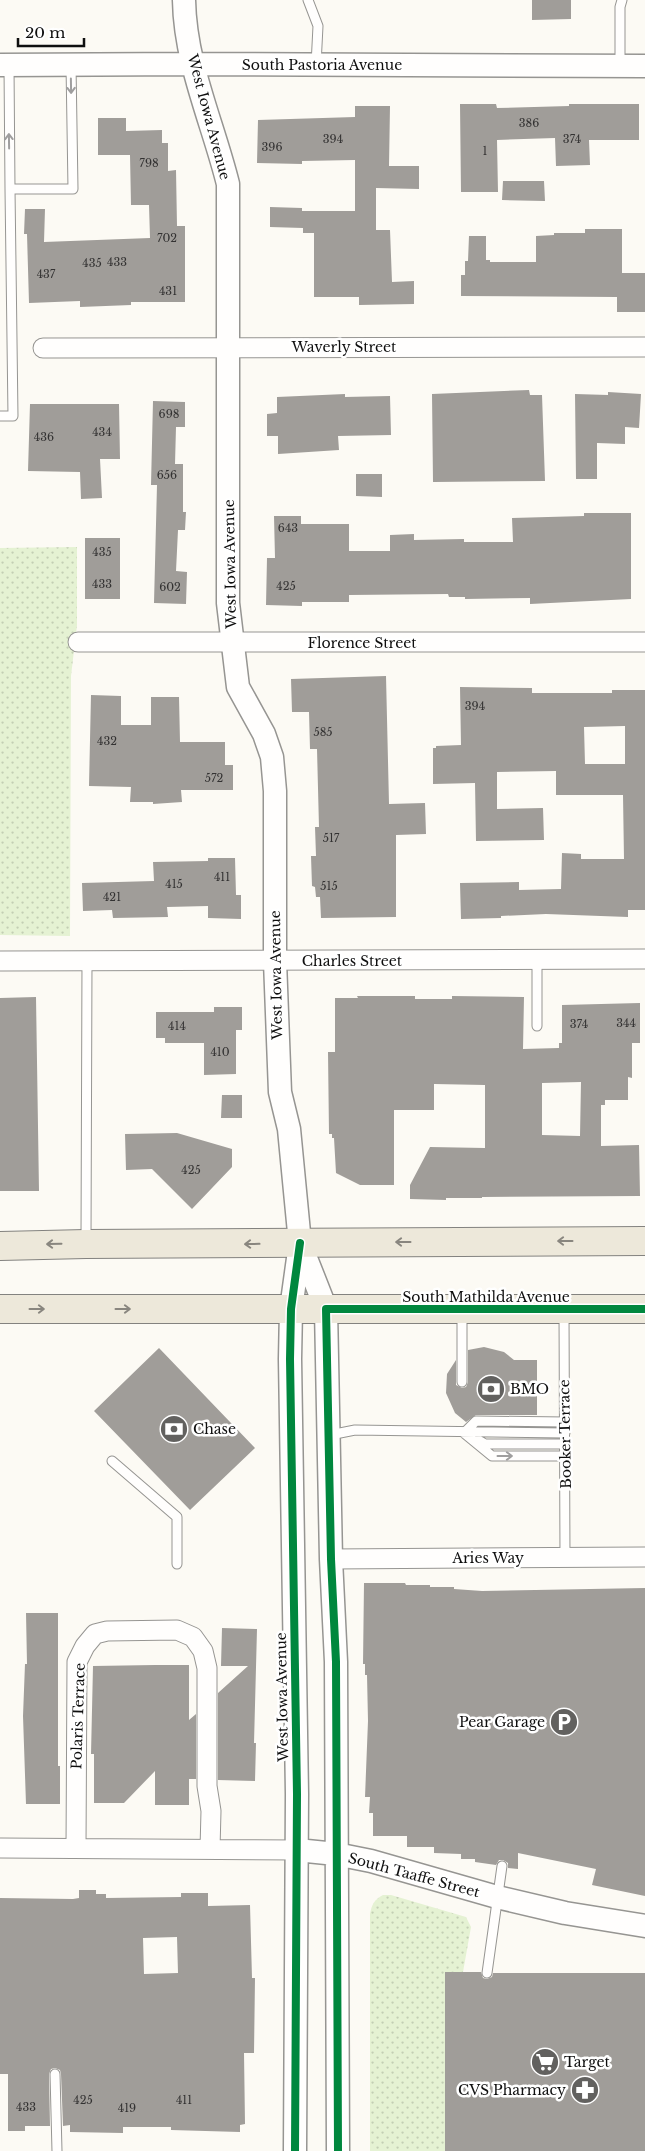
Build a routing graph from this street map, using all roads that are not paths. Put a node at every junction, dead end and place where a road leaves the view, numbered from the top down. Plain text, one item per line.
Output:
1 (184, 0) edge
2 (308, 0) edge
3 (622, 0) edge
4 (193, 64) junction
5 (71, 65) junction
6 (316, 65) junction
7 (4, 66) edge
8 (620, 66) junction
9 (645, 66) edge
10 (10, 189) junction
11 (645, 347) edge
12 (43, 348) dead end
13 (229, 348) junction
14 (0, 416) edge
15 (78, 642) dead end
16 (645, 642) edge
17 (232, 643) junction
18 (645, 959) edge
19 (536, 960) junction
20 (0, 961) edge
21 (87, 961) junction
22 (275, 961) junction
23 (537, 1026) dead end
24 (645, 1241) edge
25 (300, 1243) junction
26 (86, 1244) junction
27 (0, 1246) edge
28 (0, 1309) edge
29 (291, 1309) junction
30 (326, 1309) junction
31 (462, 1309) junction
32 (564, 1309) junction
33 (645, 1309) edge
34 (462, 1382) dead end
35 (565, 1422) junction
36 (464, 1433) junction
37 (565, 1433) junction
38 (329, 1435) junction
39 (565, 1444) junction
40 (565, 1456) junction
41 (112, 1460) dead end
42 (565, 1558) junction
43 (645, 1558) edge
44 (331, 1559) junction
45 (177, 1564) dead end
46 (0, 1848) edge
47 (76, 1848) junction
48 (210, 1849) junction
49 (297, 1850) junction
50 (336, 1854) junction
51 (502, 1866) dead end
52 (497, 1897) junction
53 (645, 1926) edge
54 (486, 1972) dead end
55 (55, 2074) dead end
56 (56, 2151) edge
57 (295, 2151) edge
58 (338, 2151) edge

1 - 4 street, West Iowa Avenue
2 - 6 lane
3 - 8 lane
4 - 5 street, South Pastoria Avenue
4 - 6 street, South Pastoria Avenue
4 - 13 street, West Iowa Avenue
5 - 7 street, South Pastoria Avenue
5 -> 10 lane
6 - 8 street, South Pastoria Avenue
10 -> 7 lane
8 - 9 street, South Pastoria Avenue
10 - 14 lane
11 - 13 street, Waverly Street
12 - 13 street, Waverly Street
13 - 17 street, West Iowa Avenue
15 - 17 street, Florence Street
16 - 17 street, Florence Street
17 - 22 street, West Iowa Avenue
18 - 19 street, Charles Street
19 - 22 street, Charles Street
19 - 23 lane
20 - 21 street, Charles Street
21 - 22 street, Charles Street
21 - 26 lane
22 - 25 street, West Iowa Avenue
24 -> 25 main road
25 -> 26 main road
25 - 29 street, West Iowa Avenue
25 - 30 street, West Iowa Avenue
26 -> 27 main road
28 -> 29 main road, South Mathilda Avenue
29 - 30 main road, South Mathilda Avenue
29 - 49 street, West Iowa Avenue
30 - 31 main road, South Mathilda Avenue
30 - 38 street, West Iowa Avenue
31 - 32 main road, South Mathilda Avenue
31 - 34 lane
32 - 33 main road, South Mathilda Avenue
32 - 35 lane, Booker Terrace
35 - 36 lane
35 - 37 lane, Booker Terrace
36 - 37 lane
36 - 38 lane
36 - 39 lane
36 -> 40 lane
37 - 39 lane, Booker Terrace
38 - 44 street, West Iowa Avenue
39 - 40 lane, Booker Terrace
40 - 42 lane, Booker Terrace
41 - 45 lane
42 - 43 street, Aries Way
42 - 44 street, Aries Way
44 - 50 street, West Iowa Avenue
46 - 47 street, South Taaffe Street
47 - 48 street, South Taaffe Street
47 - 48 street, Polaris Terrace
48 - 49 street, South Taaffe Street
49 - 50 street, South Taaffe Street
49 - 57 street, West Iowa Avenue
50 - 52 street, South Taaffe Street
50 - 58 street, West Iowa Avenue
51 - 52 lane
52 - 53 street, South Taaffe Street
52 - 54 lane
55 - 56 lane

